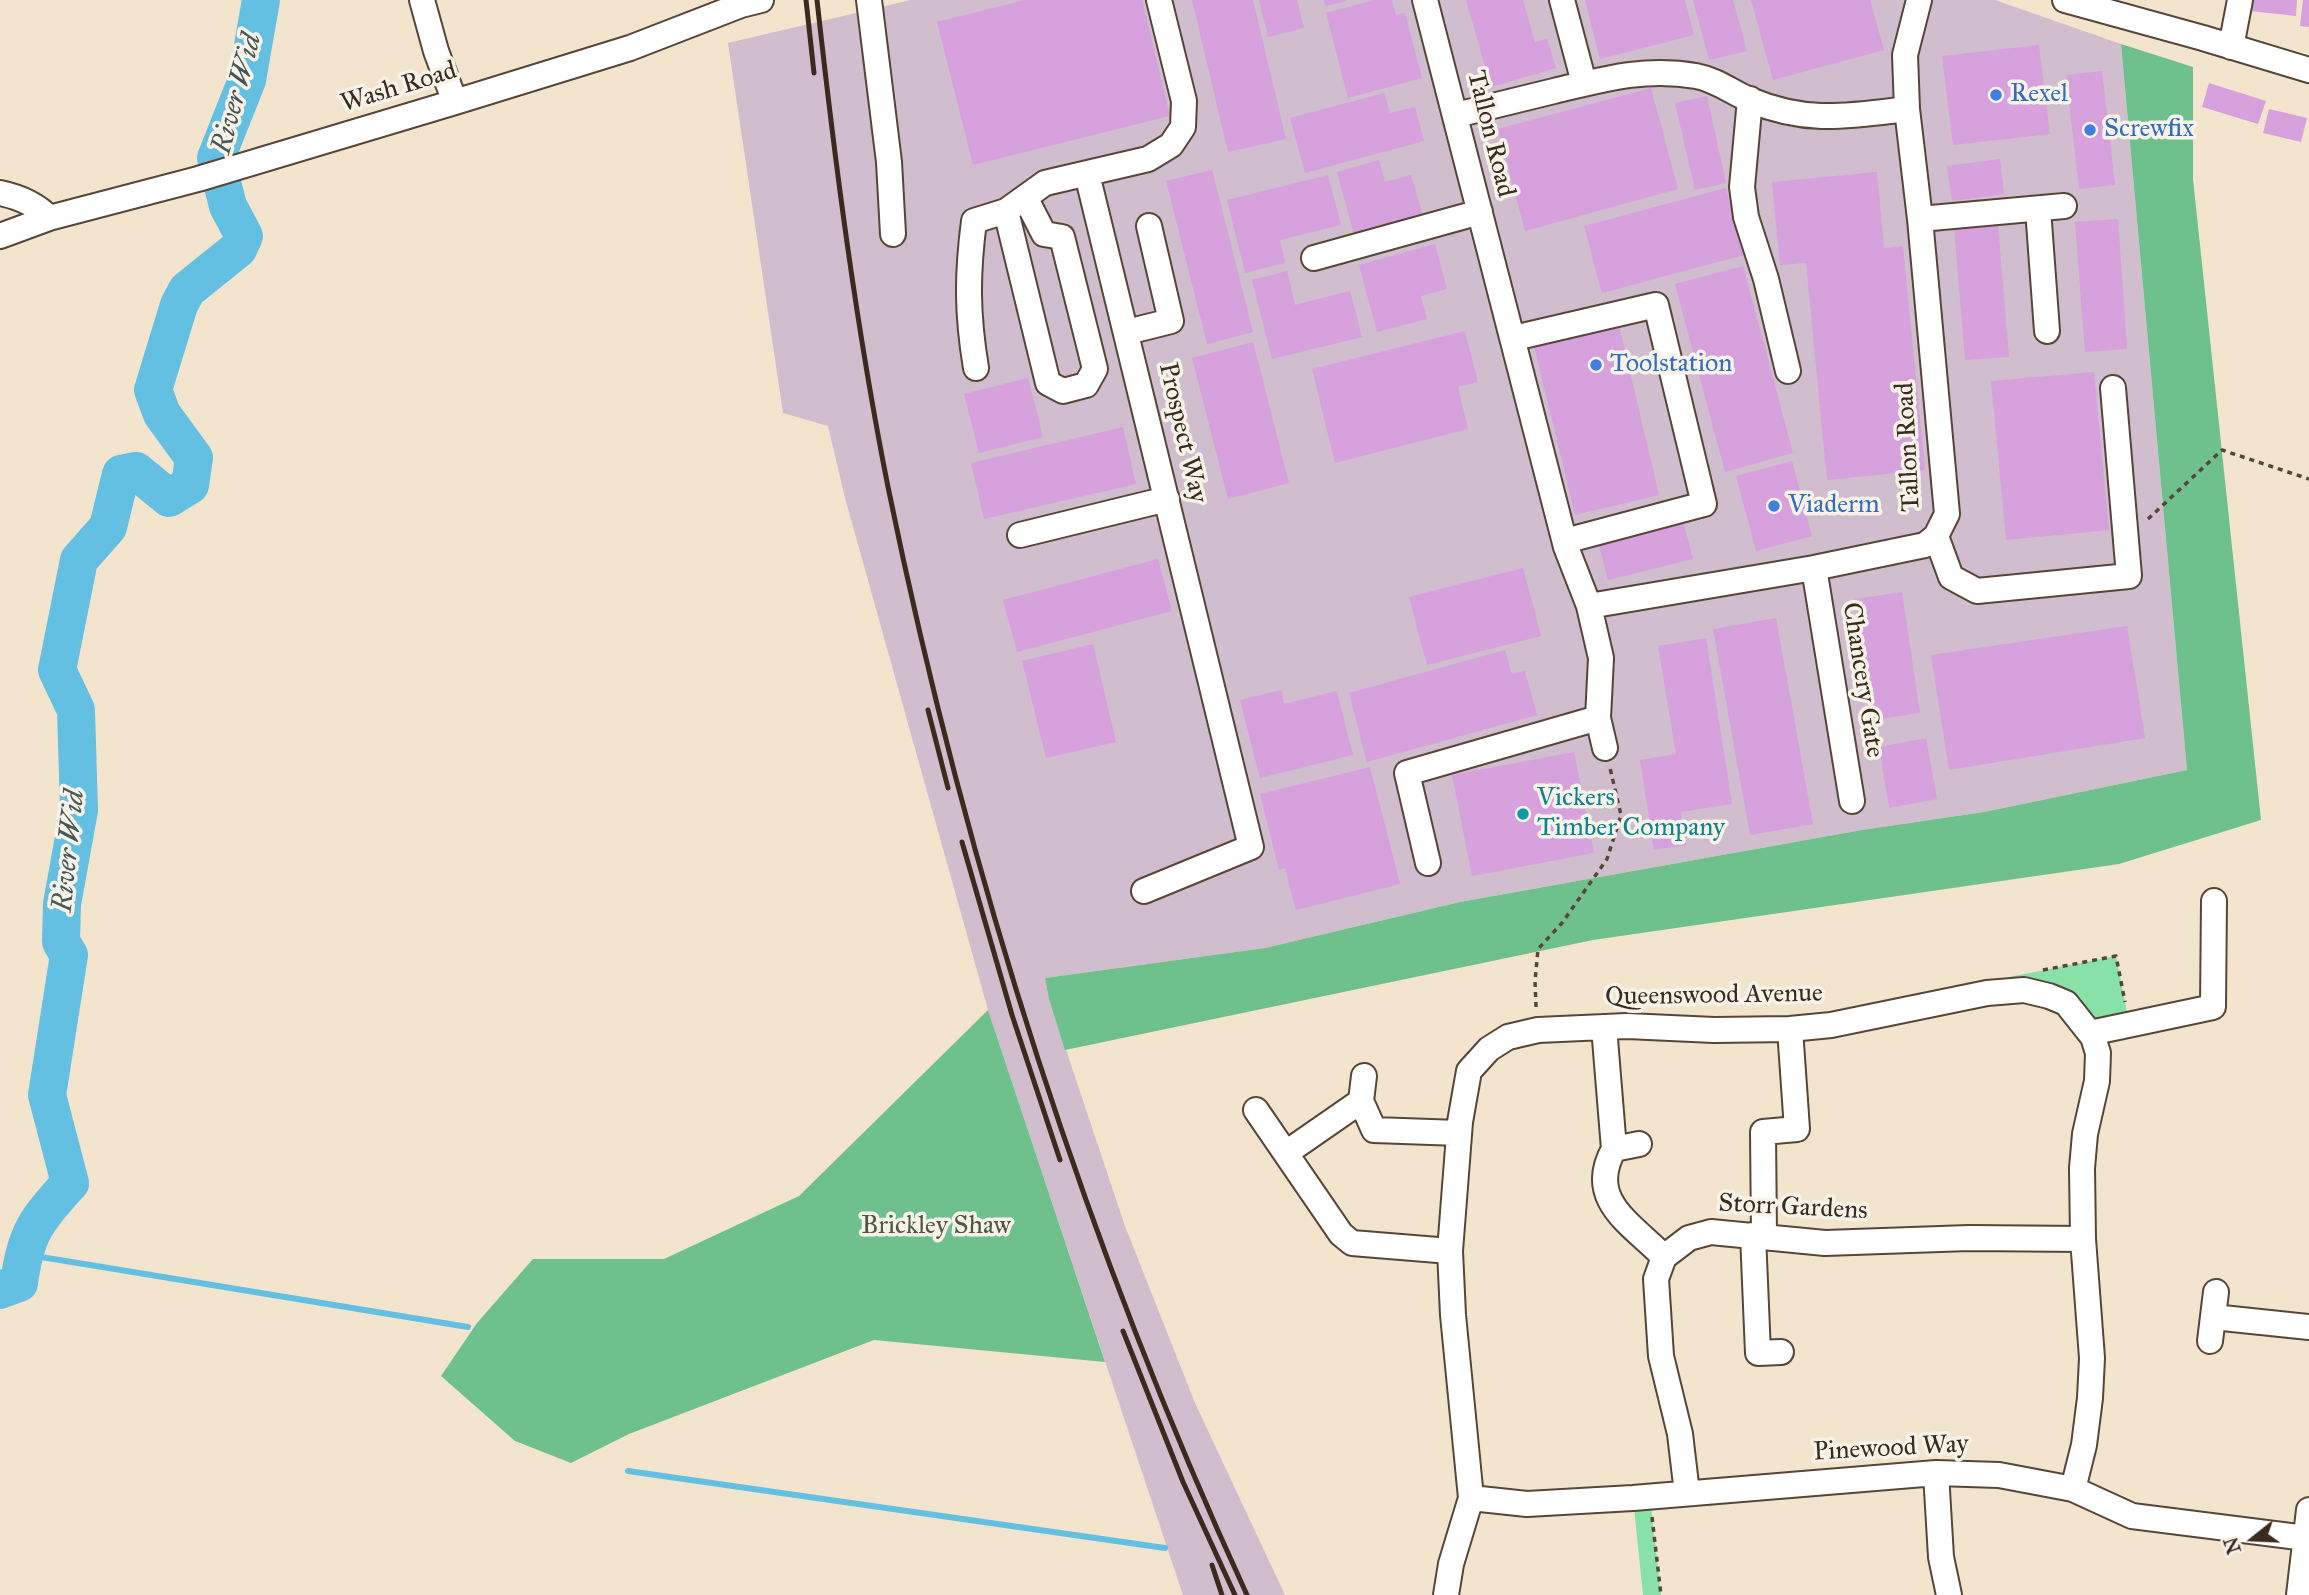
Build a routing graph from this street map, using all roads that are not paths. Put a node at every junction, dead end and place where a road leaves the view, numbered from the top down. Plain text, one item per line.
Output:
1 (422, 0) edge
2 (761, 0) edge
3 (869, 0) edge
4 (1158, 0) edge
5 (1425, 0) edge
6 (1562, 0) edge
7 (1919, 0) edge
8 (2065, 0) edge
9 (2240, 0) edge
10 (2231, 47) junction
11 (2309, 70) edge
12 (1584, 83) junction
13 (1750, 100) junction
14 (455, 102) junction
15 (1907, 109) junction
16 (1455, 115) junction
17 (1087, 173) junction
18 (0, 193) edge
19 (1016, 205) junction
20 (2064, 206) dead end
21 (2038, 209) junction
22 (1479, 212) junction
23 (49, 218) junction
24 (1920, 219) junction
25 (1149, 226) dead end
26 (893, 234) dead end
27 (0, 236) edge
28 (1314, 258) dead end
29 (2047, 331) dead end
30 (1127, 332) junction
31 (1514, 338) junction
32 (976, 368) dead end
33 (1788, 371) dead end
34 (2113, 388) dead end
35 (1167, 499) junction
36 (1020, 535) dead end
37 (1936, 536) junction
38 (1565, 541) junction
39 (1814, 568) junction
40 (1589, 606) junction
41 (1598, 718) junction
42 (1605, 748) road end
43 (1852, 801) dead end
44 (1427, 863) dead end
45 (1144, 891) dead end
46 (2214, 901) dead end
47 (1604, 1027) junction
48 (1790, 1029) junction
49 (2090, 1033) junction
50 (1364, 1076) dead end
51 (1361, 1101) junction
52 (1256, 1110) dead end
53 (1459, 1133) junction
54 (1639, 1144) dead end
55 (1614, 1149) junction
56 (1286, 1153) junction
57 (1758, 1236) junction
58 (2083, 1238) junction
59 (1450, 1251) junction
60 (1664, 1257) junction
61 (2216, 1292) dead end
62 (2309, 1326) edge
63 (1780, 1352) dead end
64 (1936, 1473) junction
65 (2073, 1489) junction
66 (1687, 1493) junction
67 (1471, 1498) junction
68 (2309, 1510) edge
69 (2306, 1538) junction
70 (1446, 1595) edge
71 (1949, 1595) edge
72 (2299, 1595) edge

1 - 14 street
2 - 14 street, Wash Road
3 - 26 street
4 - 17 street
5 - 16 street, Tallon Road
6 - 12 street
7 - 15 street, Tallon Road
8 - 10 street
9 - 10 street
10 - 11 street
12 - 13 street
12 - 16 street
13 - 15 street
13 - 33 street
14 - 23 street, Wash Road
15 - 24 street, Tallon Road
16 - 22 street, Tallon Road
17 - 19 street
17 - 30 street, Prospect Way
18 - 23 street
19 - 19 street
19 - 32 street
20 - 21 street
21 - 24 street
21 - 29 street
22 - 28 street
22 - 31 street, Tallon Road
23 - 27 street, Wash Road
24 - 37 street, Tallon Road
25 - 30 street
30 - 35 street, Prospect Way
31 - 38 street, Tallon Road
31 - 38 street
34 - 37 street
35 - 36 street
35 - 45 street, Prospect Way
37 - 39 street, Tallon Road
38 - 40 street, Tallon Road
39 - 40 street, Tallon Road
39 - 43 street, Chancery Gate
40 - 41 street, Tallon Road
41 - 42 street, Tallon Road
41 - 44 street
46 - 49 street
47 - 48 street, Queenswood Avenue
47 - 53 street, Queenswood Avenue
47 - 55 street
48 - 49 street, Queenswood Avenue
48 - 57 street
49 - 58 street, Queenswood Avenue
50 - 51 street
51 - 53 street
51 - 56 street
52 - 56 street
53 - 59 street, Queenswood Avenue
54 - 55 street
55 - 60 street
56 - 59 street
57 - 58 street, Storr Gardens
57 - 60 street, Storr Gardens
57 - 63 street
58 - 65 street, Queenswood Avenue
59 - 67 street, Queenswood Avenue
60 - 66 street
61 - 62 street
64 - 65 street, Pinewood Way
64 - 66 street, Pinewood Way
64 - 71 street
65 - 69 street, Pinewood Way
66 - 67 street, Pinewood Way
67 - 70 street
68 - 69 street
69 - 72 street

